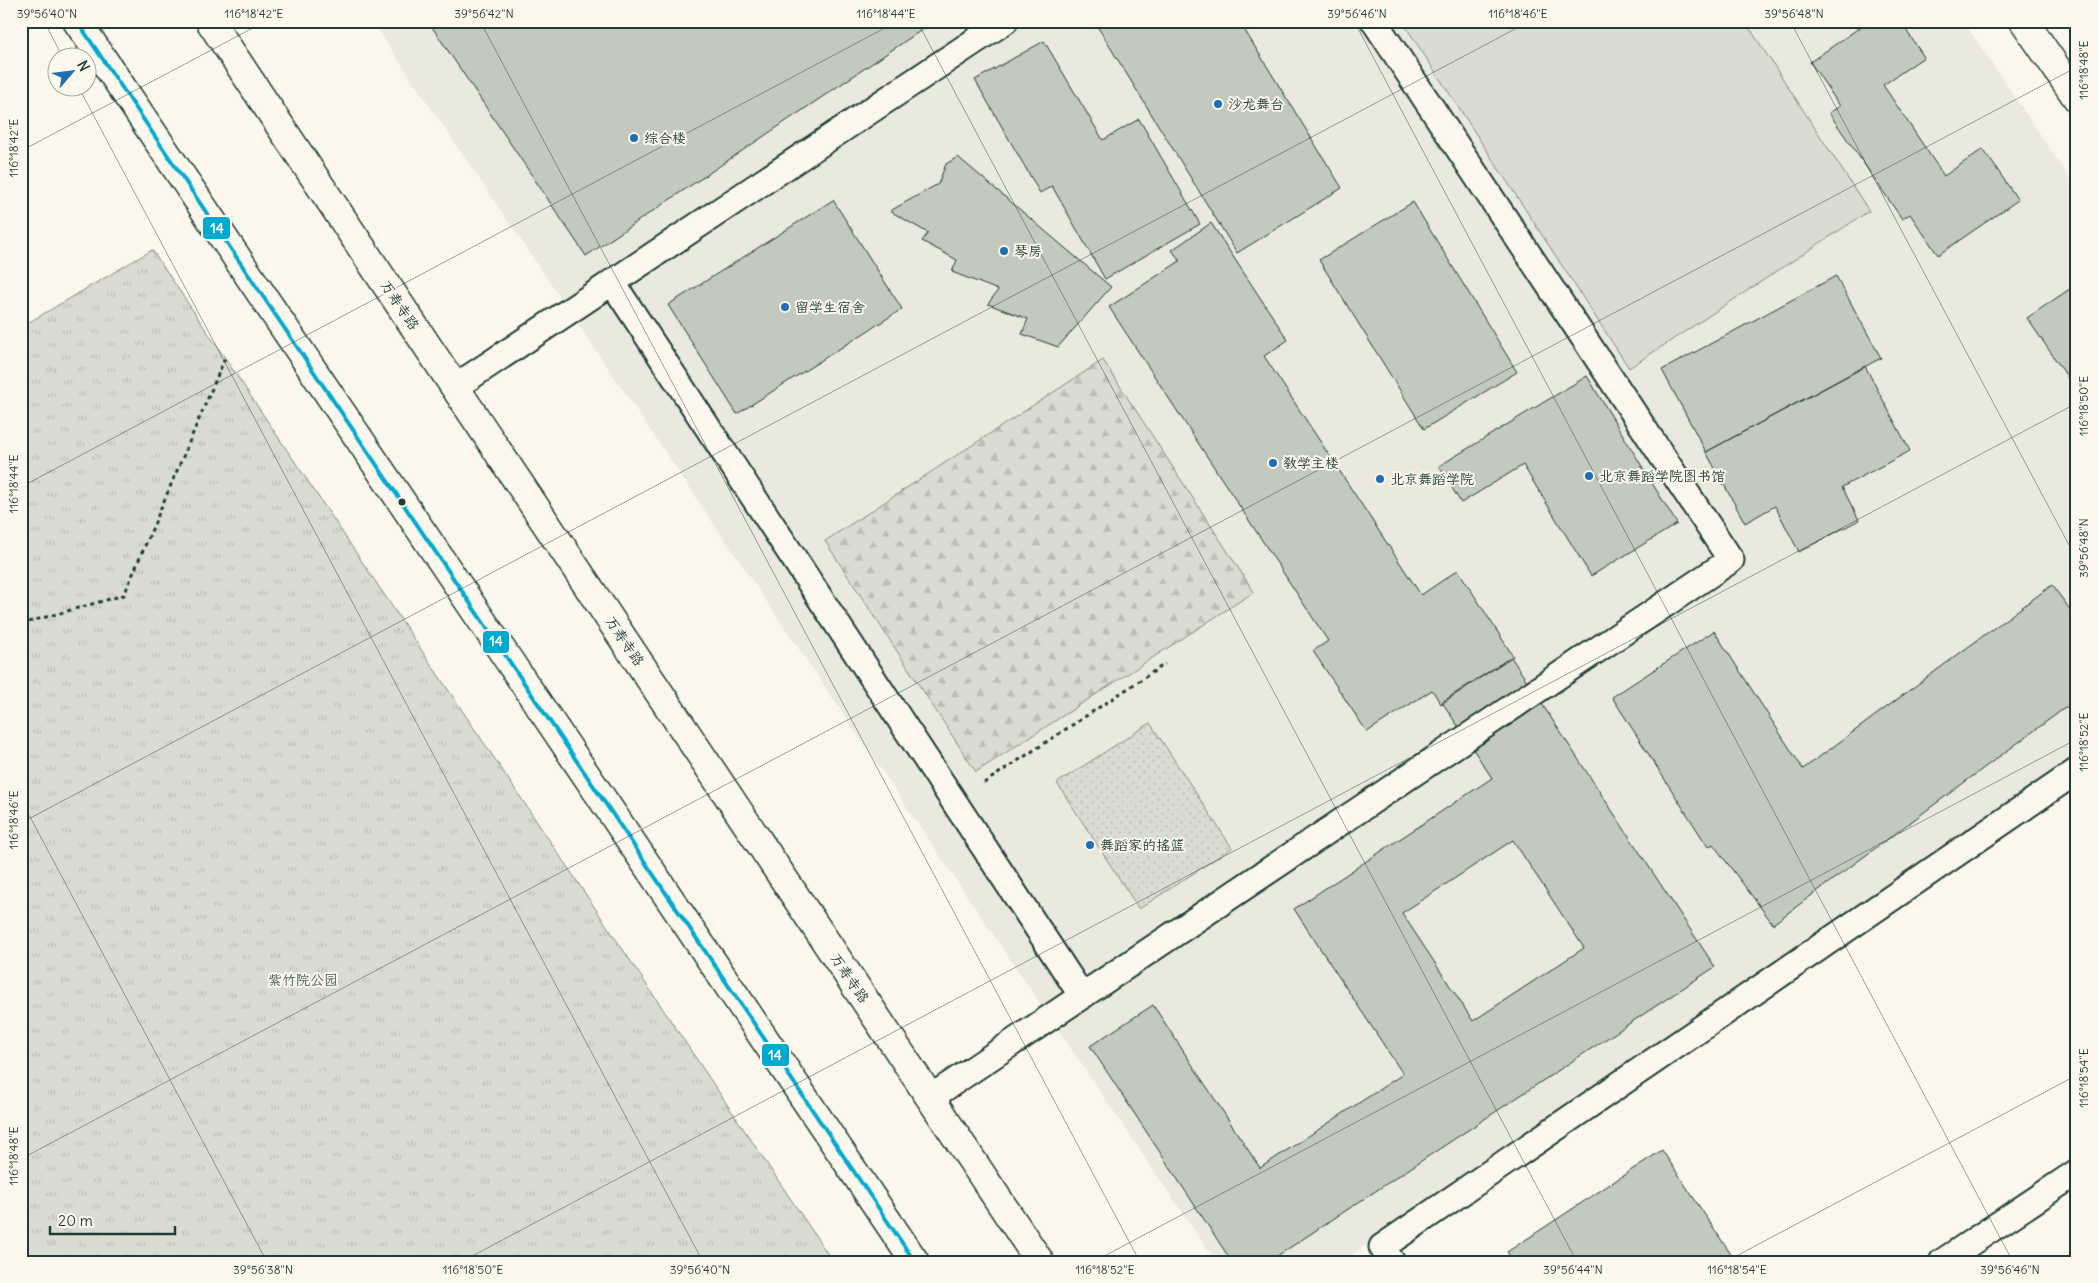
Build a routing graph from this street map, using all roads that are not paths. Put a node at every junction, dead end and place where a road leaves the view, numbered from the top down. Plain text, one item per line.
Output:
1 (77, 21) edge
2 (210, 21) edge
3 (1005, 21) edge
4 (1374, 21) edge
5 (2024, 21) edge
6 (2077, 98) edge
7 (612, 282) junction
8 (455, 387) junction
9 (2077, 771) edge
10 (1082, 996) junction
11 (930, 1098) junction
12 (2077, 1172) edge
13 (915, 1262) edge
14 (1040, 1262) edge
15 (1392, 1262) edge
16 (1942, 1262) edge

1 - 13 street
2 - 8 street, 万寿寺路
3 - 7 lane
4 - 10 lane
5 - 6 street
7 - 8 lane
7 - 10 lane
8 - 11 street, 万寿寺路
9 - 15 lane
10 - 11 lane
11 - 14 street, 万寿寺路
12 - 16 lane

